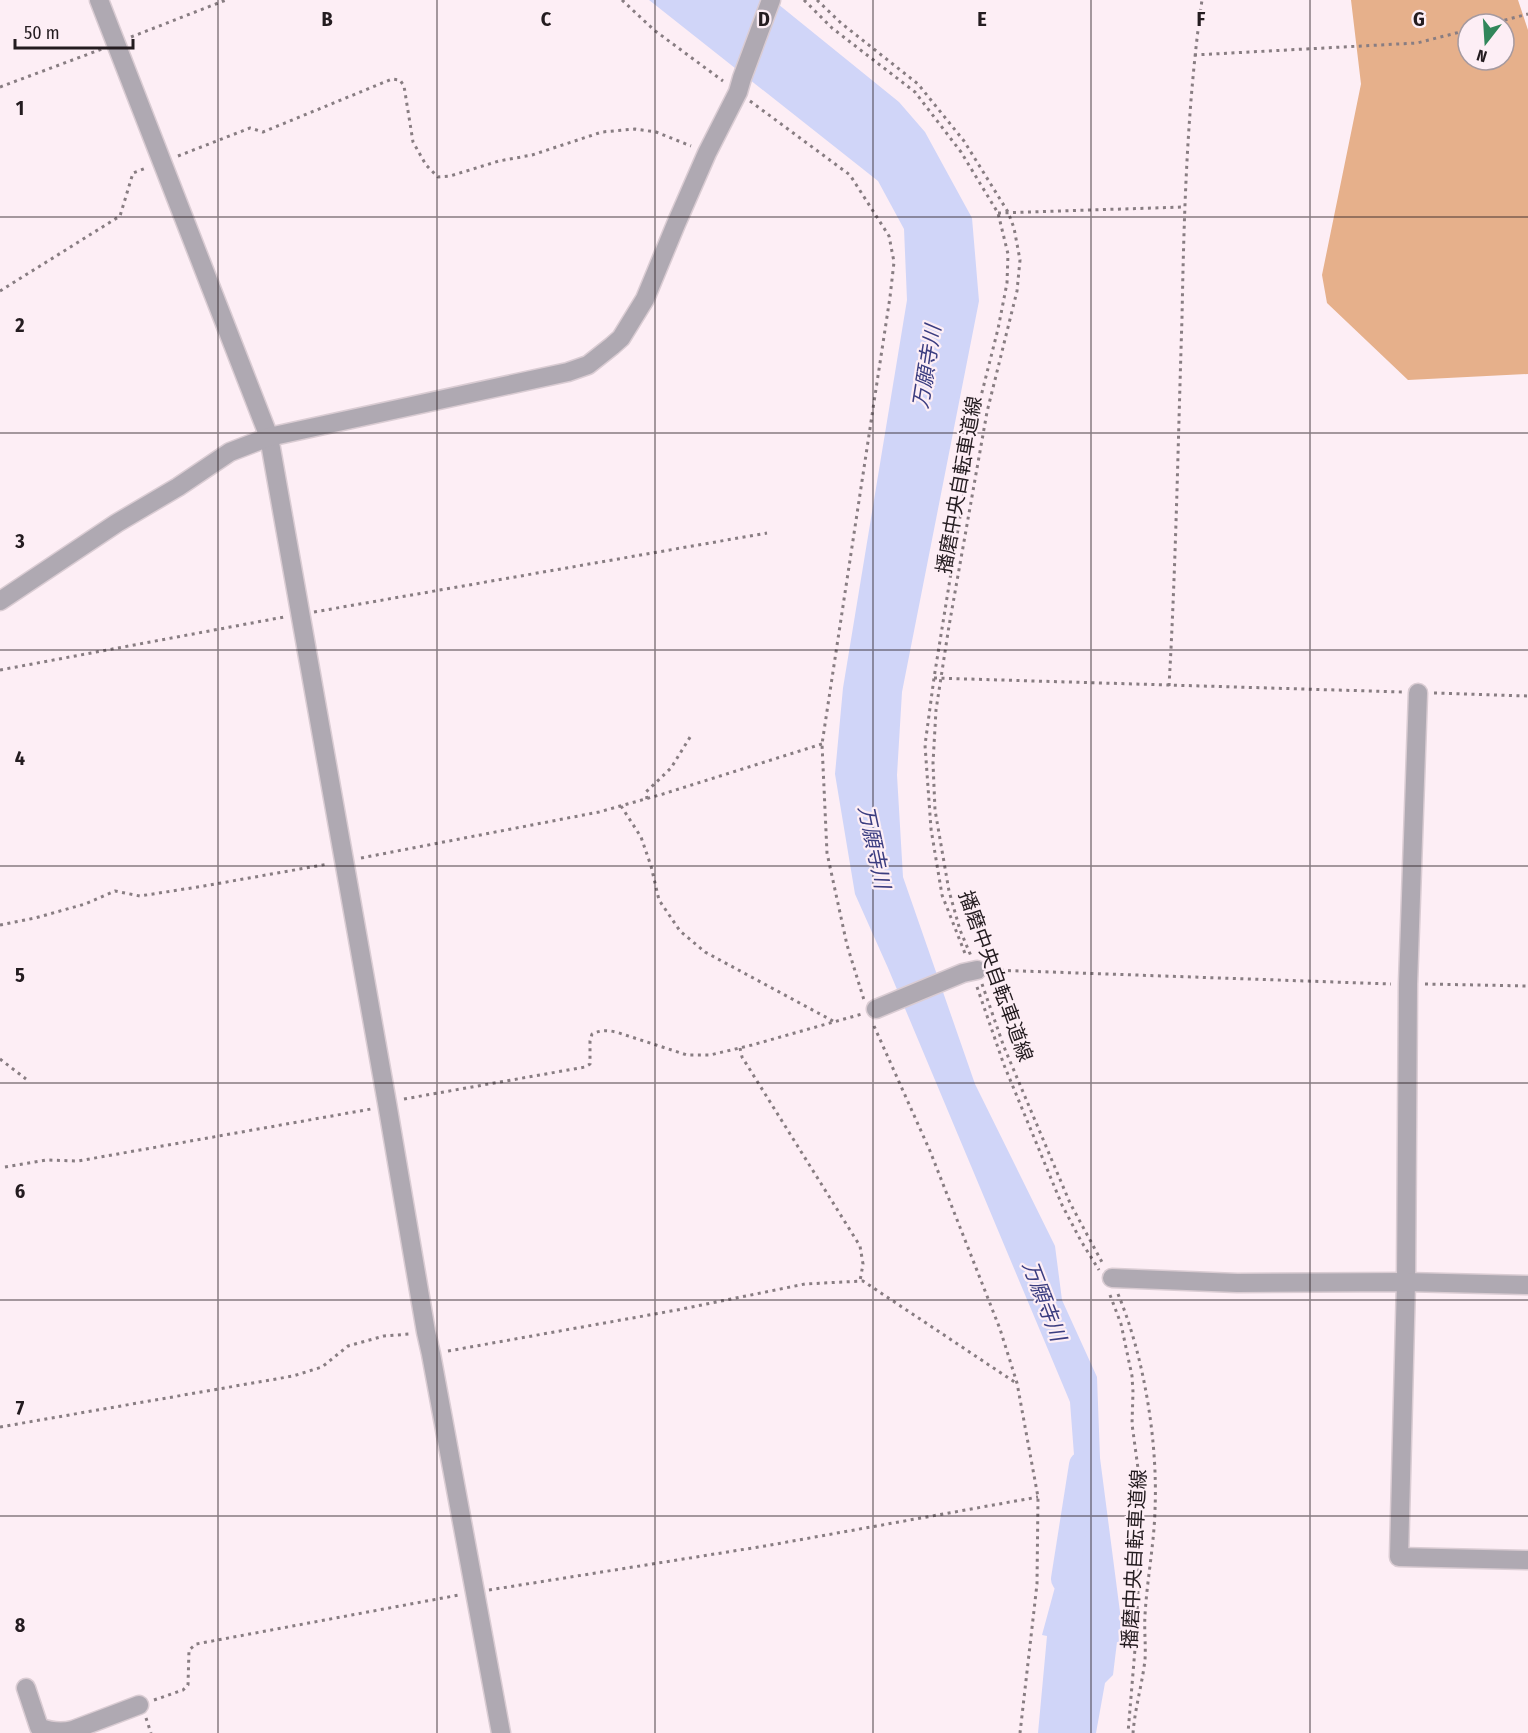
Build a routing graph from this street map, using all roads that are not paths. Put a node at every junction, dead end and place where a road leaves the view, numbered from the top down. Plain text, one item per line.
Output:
1 (99, 0) edge
2 (771, 0) edge
3 (269, 437) junction
4 (0, 601) edge
5 (1418, 693) road end
6 (971, 971) road end
7 (872, 1011) road end
8 (1108, 1281) road end
9 (1406, 1282) junction
10 (1528, 1285) edge
11 (1528, 1560) edge
12 (26, 1688) dead end
13 (139, 1705) road end
14 (34, 1731) edge
15 (501, 1733) edge

1 - 3 street
2 - 3 street
3 - 4 street
3 - 15 street
5 - 9 street
6 - 7 street
8 - 9 street
9 - 10 street
9 - 11 street
12 - 14 street
13 - 14 street

